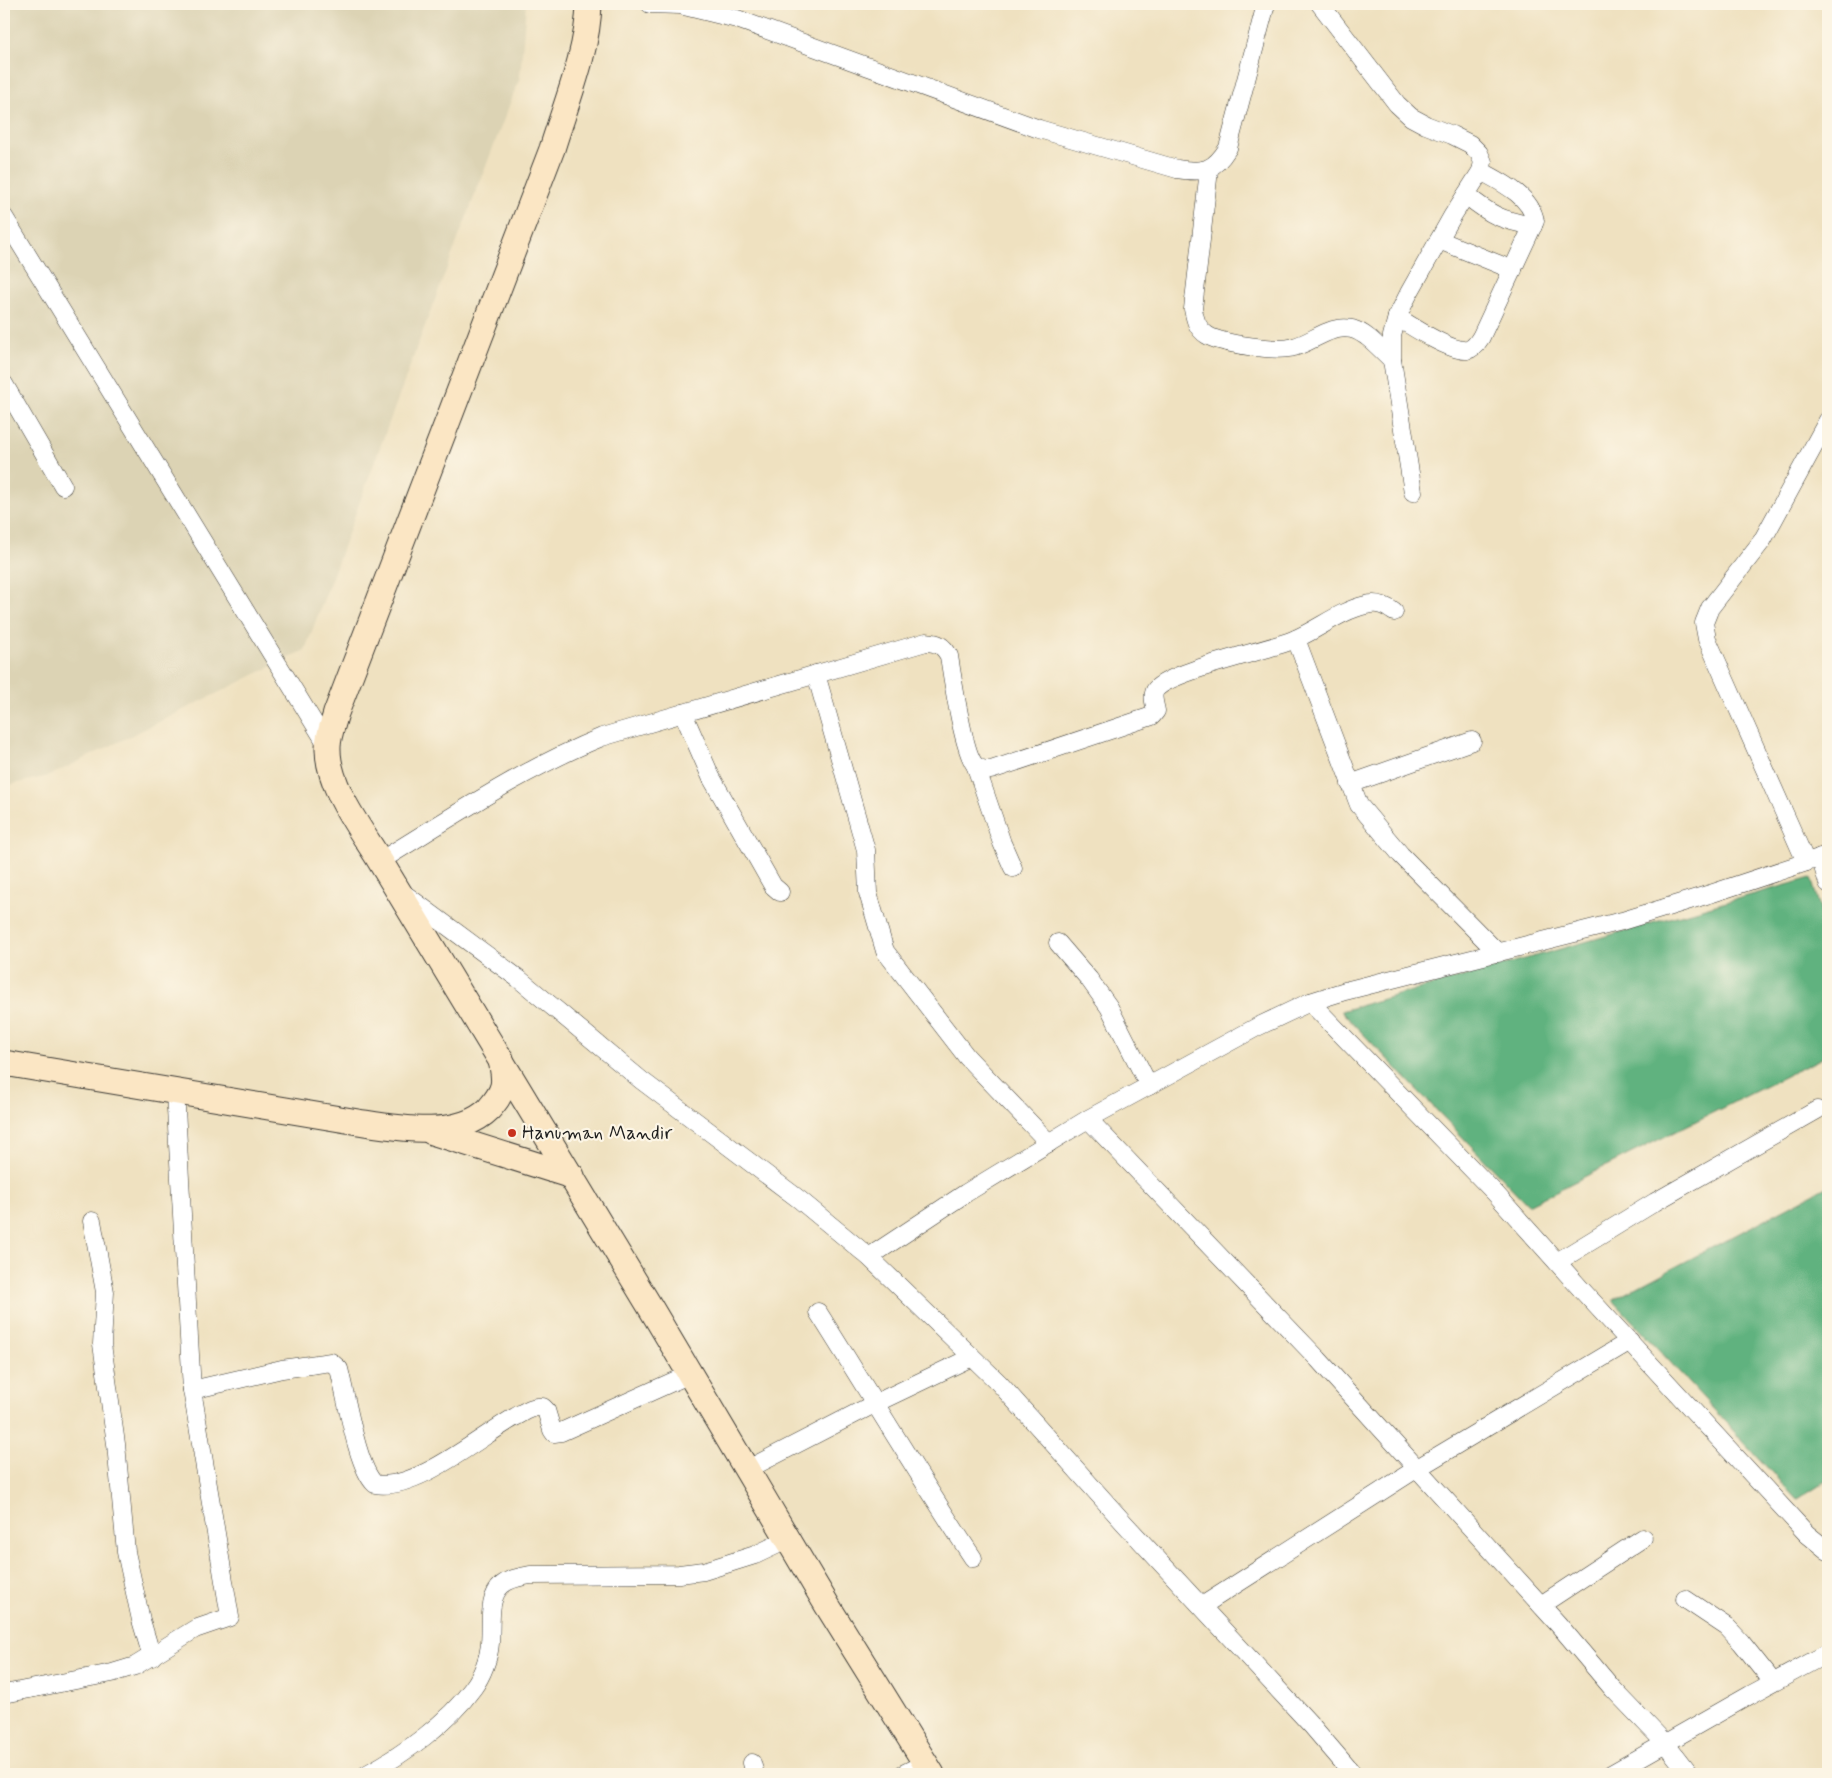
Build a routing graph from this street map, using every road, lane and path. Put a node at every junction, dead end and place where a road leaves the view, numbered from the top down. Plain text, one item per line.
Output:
1 (589, 4) edge
2 (650, 4) edge
3 (1266, 4) edge
4 (1320, 4) edge
5 (1209, 170) junction
6 (1481, 171) junction
7 (1466, 195) junction
8 (4, 217) edge
9 (1533, 226) junction
10 (1438, 240) junction
11 (1513, 270) junction
12 (1396, 317) junction
13 (1392, 360) junction
14 (4, 384) edge
15 (1828, 420) edge
16 (63, 486) dead end
17 (1413, 492) dead end
18 (1394, 612) dead end
19 (1296, 639) junction
20 (816, 674) junction
21 (683, 713) junction
22 (1472, 741) dead end
23 (328, 746) junction
24 (976, 766) junction
25 (1350, 784) junction
26 (1818, 858) edge
27 (380, 861) junction
28 (1013, 868) dead end
29 (1828, 883) edge
30 (396, 888) junction
31 (780, 892) dead end
32 (1058, 943) dead end
33 (1498, 954) junction
34 (1310, 1002) junction
35 (501, 1059) junction
36 (4, 1063) edge
37 (1149, 1086) junction
38 (175, 1091) junction
39 (1817, 1110) dead end
40 (1088, 1119) junction
41 (425, 1130) junction
42 (1049, 1143) junction
43 (572, 1176) junction
44 (92, 1221) dead end
45 (869, 1257) junction
46 (1558, 1262) junction
47 (818, 1312) dead end
48 (1630, 1341) junction
49 (972, 1357) junction
50 (690, 1374) junction
51 (192, 1390) junction
52 (876, 1403) junction
53 (1416, 1469) junction
54 (748, 1470) junction
55 (1643, 1538) dead end
56 (788, 1539) junction
57 (1828, 1551) edge
58 (973, 1558) dead end
59 (1685, 1599) dead end
60 (1541, 1605) junction
61 (1202, 1606) junction
62 (1828, 1653) edge
63 (152, 1657) junction
64 (1773, 1682) junction
65 (4, 1694) edge
66 (1665, 1743) junction
67 (929, 1769) edge
68 (367, 1774) edge
69 (902, 1774) edge
70 (1352, 1774) edge
71 (1611, 1774) edge
72 (1689, 1774) edge

1 - 23 street
2 - 5 street
3 - 5 street
4 - 6 street
5 - 13 street
6 - 7 street
6 - 9 street
7 - 9 street
7 - 10 street
8 - 23 street
9 - 11 street
10 - 11 street
10 - 12 street
11 - 12 street
12 - 13 street
13 - 17 street
14 - 16 street
15 - 26 street
18 - 19 street
19 - 24 street
19 - 25 street
20 - 21 street
20 - 24 street
20 - 42 street
21 - 27 street
21 - 31 street
22 - 25 street
23 - 27 street
24 - 28 street
25 - 33 street
26 - 29 street
26 - 33 street
27 - 30 street
30 - 35 street
30 - 45 street
32 - 37 street
33 - 34 street
34 - 37 street
34 - 46 street
35 - 41 street
35 - 43 street
36 - 38 street
37 - 40 street
38 - 41 street
38 - 51 street
39 - 46 street
40 - 42 street
40 - 53 street
41 - 43 street
42 - 45 street
43 - 50 street
44 - 63 street
45 - 49 street
46 - 48 street
47 - 52 street
48 - 53 street
48 - 57 street
49 - 52 street
49 - 61 street
50 - 51 street
50 - 54 street
51 - 63 street
52 - 54 street
52 - 58 street
53 - 60 street
53 - 61 street
54 - 56 street
55 - 60 street
56 - 67 street
56 - 68 street
59 - 64 street
60 - 66 street
61 - 70 street
62 - 64 street
63 - 65 street
64 - 66 street
66 - 71 street
66 - 72 street
67 - 69 street

